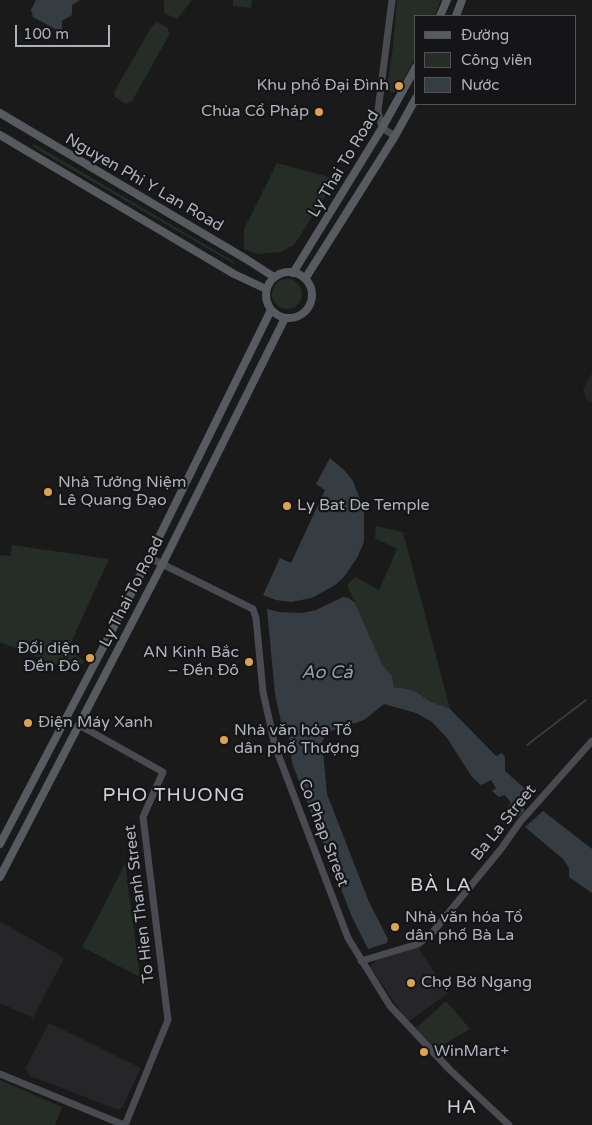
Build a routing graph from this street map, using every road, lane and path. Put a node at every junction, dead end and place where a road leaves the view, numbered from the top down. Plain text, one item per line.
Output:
1 (392, 0) edge
2 (447, 0) edge
3 (462, 0) edge
4 (440, 15) edge
5 (456, 15) edge
6 (414, 71) edge
7 (414, 102) edge
8 (0, 113) edge
9 (382, 128) junction
10 (0, 136) edge
11 (395, 136) junction
12 (293, 273) junction
13 (274, 278) junction
14 (306, 280) junction
15 (266, 289) junction
16 (271, 310) junction
17 (285, 318) junction
18 (148, 557) junction
19 (162, 565) junction
20 (66, 718) junction
21 (79, 725) junction
22 (592, 741) edge
23 (0, 844) edge
24 (0, 877) edge
25 (361, 961) junction
26 (0, 1074) edge
27 (125, 1125) edge
28 (509, 1125) edge

1 - 9 street
2 - 4 main road
3 - 5 main road
6 - 9 main road, Ly Thai To Road
7 - 11 main road, Ly Thai To Road
8 - 13 main road, Nguyen Phi Y Lan Road
9 - 11 street
9 - 12 main road, Ly Thai To Road
10 - 15 main road, Nguyen Phi Y Lan Road
11 - 14 main road, Ly Thai To Road
12 - 13 main road
12 - 14 main road
13 - 15 main road
14 - 17 main road
15 - 16 main road
16 - 17 main road
16 - 18 main road, Ly Thai To Road
17 - 19 main road, Ly Thai To Road
18 - 19 street, Co Phap Street
18 - 20 main road, Ly Thai To Road
19 - 21 main road, Ly Thai To Road
19 - 25 street, Co Phap Street
20 - 21 main road
20 - 23 main road, Ly Thai To Road
21 - 24 main road, Ly Thai To Road
21 - 27 street, To Hien Thanh Street
22 - 25 street, Ba La Street
25 - 28 street, Co Phap Street
26 - 27 street

